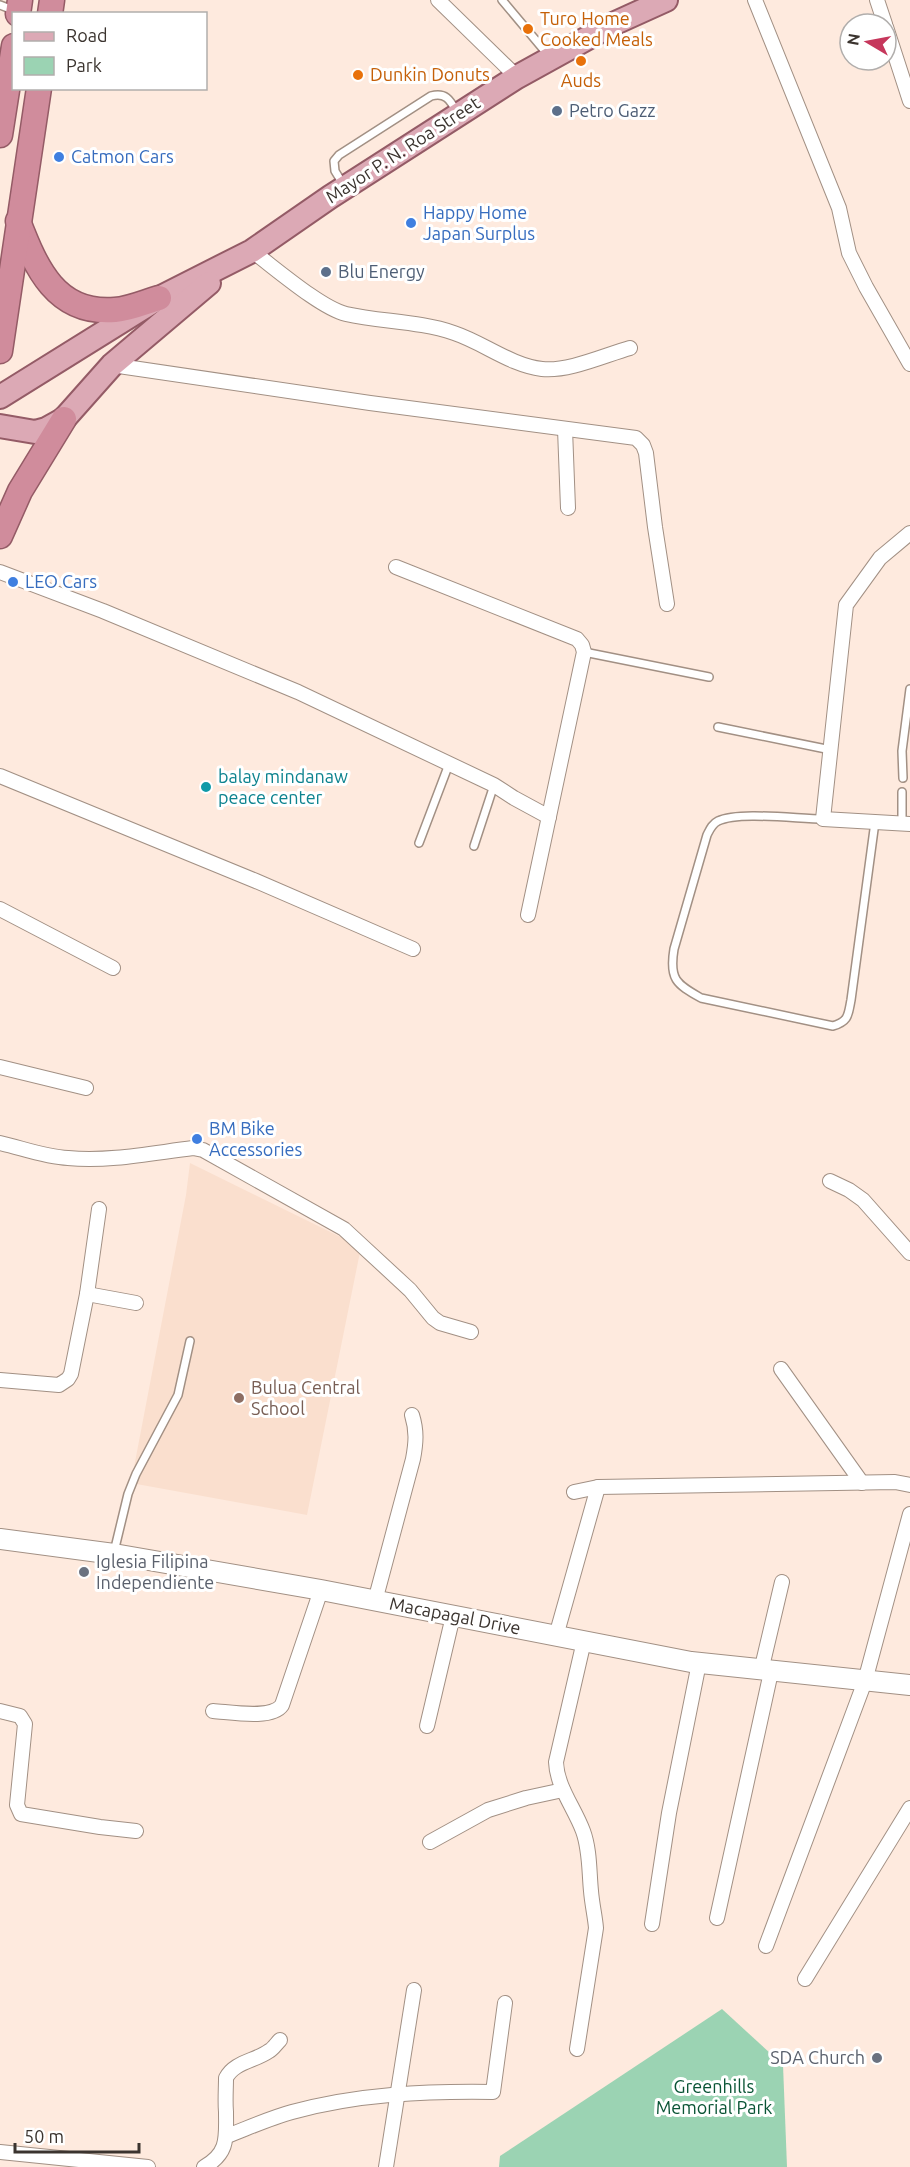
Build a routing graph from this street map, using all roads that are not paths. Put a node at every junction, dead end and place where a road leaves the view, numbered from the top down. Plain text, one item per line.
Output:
1 (438, 0) edge
2 (502, 0) edge
3 (666, 0) edge
4 (755, 0) edge
5 (551, 58) junction
6 (12, 59) edge
7 (898, 63) edge
8 (517, 77) junction
9 (39, 90) edge
10 (910, 101) edge
11 (458, 114) junction
12 (0, 135) edge
13 (345, 188) junction
14 (18, 220) junction
15 (246, 254) junction
16 (159, 298) junction
17 (630, 348) dead end
18 (0, 351) edge
19 (910, 364) edge
20 (112, 365) junction
21 (0, 397) edge
22 (64, 420) junction
23 (0, 426) edge
24 (565, 429) junction
25 (568, 507) dead end
26 (910, 533) edge
27 (0, 536) edge
28 (396, 567) dead end
29 (0, 572) edge
30 (667, 604) dead end
31 (584, 652) junction
32 (709, 677) dead end
33 (910, 689) edge
34 (718, 727) dead end
35 (831, 750) junction
36 (449, 764) junction
37 (0, 777) edge
38 (903, 778) dead end
39 (494, 784) junction
40 (902, 792) dead end
41 (549, 817) junction
42 (823, 819) junction
43 (875, 822) junction
44 (906, 824) edge
45 (419, 843) dead end
46 (474, 846) dead end
47 (0, 909) edge
48 (528, 915) dead end
49 (413, 949) dead end
50 (112, 968) dead end
51 (0, 1067) edge
52 (86, 1088) dead end
53 (0, 1143) edge
54 (830, 1181) dead end
55 (99, 1209) dead end
56 (910, 1252) edge
57 (87, 1294) junction
58 (136, 1304) dead end
59 (471, 1332) dead end
60 (190, 1341) dead end
61 (781, 1369) dead end
62 (0, 1380) edge
63 (412, 1415) dead end
64 (862, 1483) junction
65 (910, 1485) edge
66 (598, 1487) junction
67 (574, 1492) dead end
68 (910, 1514) edge
69 (0, 1539) edge
70 (114, 1554) junction
71 (782, 1582) dead end
72 (321, 1590) junction
73 (375, 1600) junction
74 (453, 1616) junction
75 (556, 1636) junction
76 (584, 1641) junction
77 (699, 1663) junction
78 (766, 1672) junction
79 (865, 1682) junction
80 (910, 1685) edge
81 (0, 1711) edge
82 (213, 1711) dead end
83 (427, 1726) dead end
84 (563, 1790) junction
85 (910, 1808) edge
86 (136, 1831) dead end
87 (430, 1842) dead end
88 (717, 1918) dead end
89 (652, 1924) dead end
90 (766, 1946) dead end
91 (805, 1979) dead end
92 (414, 1990) dead end
93 (505, 2003) dead end
94 (280, 2040) dead end
95 (577, 2049) dead end
96 (397, 2094) junction
97 (227, 2136) junction
98 (0, 2152) edge
99 (148, 2167) edge
100 (204, 2167) edge
101 (386, 2167) edge

1 - 8 street
2 - 5 lane
3 - 5 main road, Mayor P. N. Roa Street
4 - 19 street
5 - 8 main road, Mayor P. N. Roa Street
6 - 12 highway
7 - 10 street
8 - 11 main road, Mayor P. N. Roa Street
9 - 14 highway
11 - 13 main road, Mayor P. N. Roa Street
11 - 13 lane
13 - 15 main road, Mayor P. N. Roa Street
14 - 16 highway
14 - 18 highway
15 - 16 main road, Mayor P. N. Roa Street
15 - 17 street
15 - 20 main road, Mayor P. N. Roa Street
16 - 21 main road, Mayor P. N. Roa Street
20 - 22 main road, Mayor P. N. Roa Street
20 - 24 street
22 - 23 main road, Mayor P. N. Roa Street
22 - 27 highway
24 - 25 street
24 - 30 street
26 - 35 street
28 - 31 street
29 - 36 street
31 - 32 lane
31 - 41 street
33 - 38 lane
34 - 35 lane
35 - 42 street
36 - 39 street
36 - 45 lane
37 - 49 street
39 - 41 street
39 - 46 lane
40 - 44 lane
41 - 48 street
42 - 43 street
42 - 43 lane
43 - 44 street
47 - 50 street
51 - 52 street
53 - 59 street
54 - 56 street
55 - 57 street
57 - 58 street
57 - 62 street
60 - 70 lane
61 - 64 street
63 - 73 street
64 - 65 street
64 - 66 street
66 - 67 street
66 - 75 street
68 - 79 street
69 - 70 main road, Macapagal Drive
70 - 72 main road, Macapagal Drive
71 - 78 street
72 - 73 main road, Macapagal Drive
72 - 82 street
73 - 74 main road, Macapagal Drive
74 - 75 main road, Macapagal Drive
74 - 83 street
75 - 76 main road, Macapagal Drive
76 - 77 main road, Macapagal Drive
76 - 84 street
77 - 78 main road, Macapagal Drive
77 - 89 street
78 - 79 main road, Macapagal Drive
78 - 88 street
79 - 80 main road, Macapagal Drive
79 - 90 street
81 - 86 street
84 - 87 street
84 - 95 street
85 - 91 street
92 - 96 street
93 - 96 street
94 - 97 street
96 - 97 street
96 - 101 street
97 - 100 street
98 - 99 street

